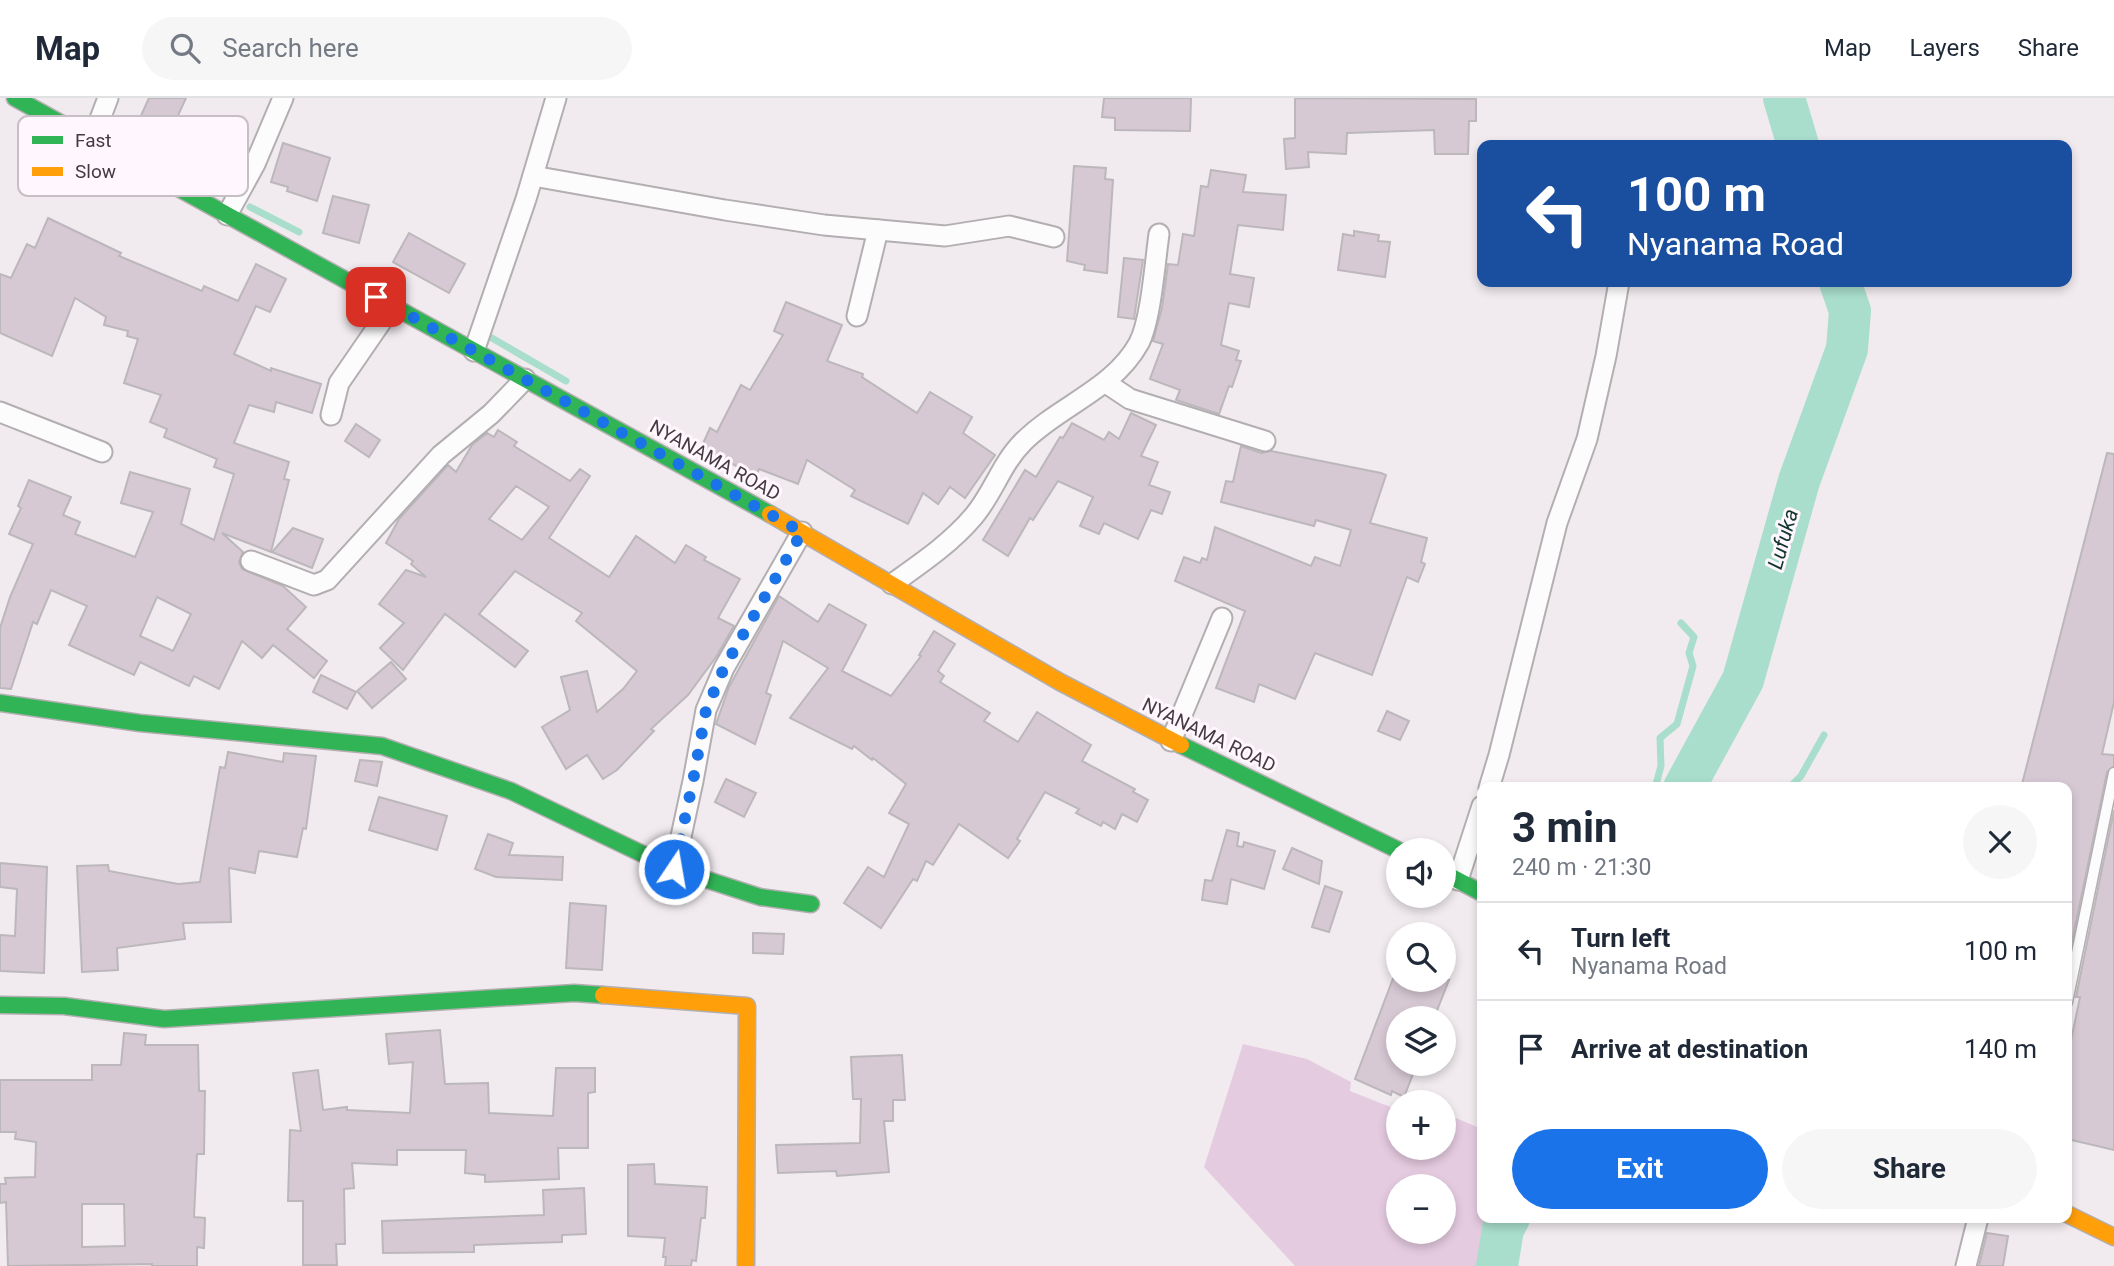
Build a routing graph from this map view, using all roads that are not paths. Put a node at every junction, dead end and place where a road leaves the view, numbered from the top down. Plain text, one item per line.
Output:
1 (15, 98) edge
2 (108, 98) edge
3 (283, 98) edge
4 (556, 98) edge
5 (48, 116) edge
6 (101, 116) edge
7 (533, 176) junction
8 (248, 177) edge
9 (193, 196) edge
10 (237, 196) edge
11 (227, 215) junction
12 (878, 230) junction
13 (1159, 234) dead end
14 (1054, 237) dead end
15 (1618, 287) edge
16 (392, 306) junction
17 (857, 316) dead end
18 (474, 351) junction
19 (525, 379) junction
20 (1106, 383) junction
21 (0, 412) edge
22 (331, 415) dead end
23 (1265, 441) dead end
24 (102, 452) dead end
25 (802, 532) junction
26 (251, 561) dead end
27 (892, 584) junction
28 (1222, 618) dead end
29 (0, 703) edge
30 (1171, 741) junction
31 (2114, 773) edge
32 (1491, 782) edge
33 (1477, 817) edge
34 (1386, 844) edge
35 (1456, 866) edge
36 (674, 869) junction
37 (1456, 879) edge
38 (1477, 890) edge
39 (811, 904) dead end
40 (2072, 978) edge
41 (0, 1005) edge
42 (2072, 1216) edge
43 (1977, 1223) edge
44 (2114, 1237) edge
45 (746, 1266) edge
46 (1966, 1266) edge

1 - 5 street, NYANAMA ROAD
2 - 6 street
3 - 8 street
4 - 7 street
7 - 12 street
7 - 18 street
9 - 11 street, NYANAMA ROAD
10 - 11 street
11 - 16 street, NYANAMA ROAD
12 - 14 street
12 - 17 street
13 - 20 street
15 - 32 street
16 - 18 street, NYANAMA ROAD
16 - 22 street
18 - 19 street, NYANAMA ROAD
19 - 25 street, NYANAMA ROAD
19 - 26 street
20 - 23 street
20 - 27 street
21 - 24 street
25 - 27 street, NYANAMA ROAD
25 - 36 street
27 - 30 street, NYANAMA ROAD
28 - 30 street
29 - 36 street
30 - 34 street, NYANAMA ROAD
31 - 40 lane
33 - 35 street
36 - 39 street
37 - 38 street
41 - 45 street
42 - 44 street
43 - 46 street

